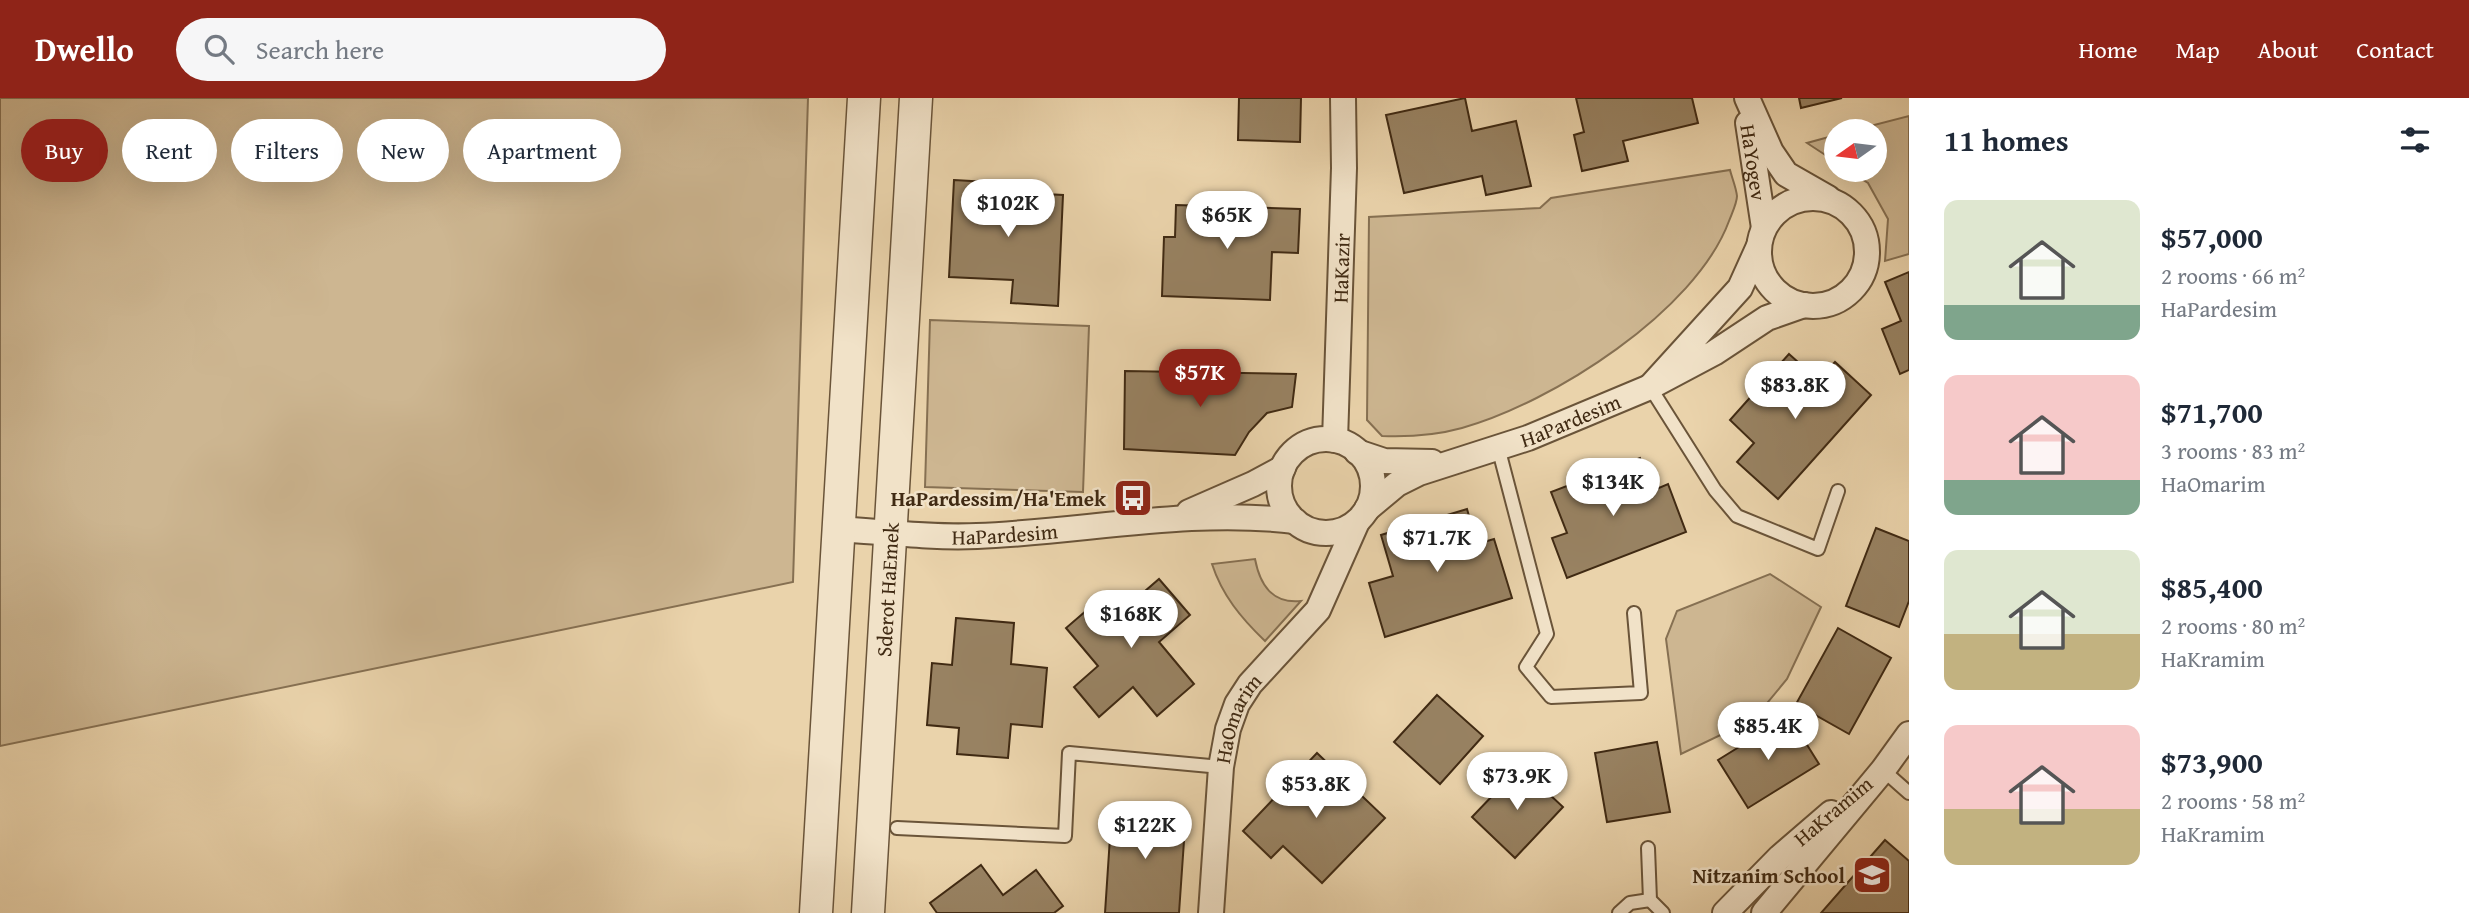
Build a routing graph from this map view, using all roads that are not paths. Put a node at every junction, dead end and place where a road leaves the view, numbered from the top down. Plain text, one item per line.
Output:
1 (864, 98) edge
2 (916, 98) edge
3 (1343, 98) edge
4 (1745, 98) edge
5 (1835, 202) junction
6 (1761, 237) junction
7 (1804, 305) junction
8 (1650, 387) junction
9 (1335, 440) junction
10 (1498, 447) junction
11 (1357, 452) junction
12 (1451, 462) junction
13 (1283, 468) junction
14 (1838, 491) dead end
15 (1362, 515) junction
16 (1172, 519) junction
17 (1301, 526) junction
18 (839, 529) junction
19 (891, 533) junction
20 (1326, 595) junction
21 (1634, 612) dead end
22 (1909, 734) edge
23 (1221, 767) junction
24 (1882, 770) junction
25 (1909, 793) edge
26 (897, 828) dead end
27 (1648, 848) dead end
28 (1650, 900) junction
29 (816, 913) edge
30 (868, 913) edge
31 (1211, 913) edge
32 (1619, 913) edge
33 (1663, 913) edge
34 (1725, 913) edge
35 (1764, 913) edge

1 - 18 street
2 - 19 street, Sderot HaEmek
3 - 9 street, HaKazir
4 - 5 street, HaYogev
4 - 6 street, HaYogev
5 - 6 street
5 - 7 street
6 - 7 street
6 - 8 street, HaPardesim
7 - 8 street, HaPardesim
8 - 10 street, HaPardesim
8 - 14 lane
9 - 11 street
9 - 13 street
10 - 12 street, HaPardesim
10 - 21 lane
11 - 12 street, HaPardesim
11 - 15 street
12 - 15 street, HaPardesim
13 - 16 street, HaPardesim
13 - 17 street
15 - 17 street
15 - 20 street, HaOmarim
16 - 17 street, HaPardesim
16 - 19 street, HaPardesim
17 - 20 street
18 - 19 street, HaPardesim
18 - 29 street
19 - 30 street, Sderot HaEmek
20 - 23 street, HaOmarim
22 - 24 street, HaKramim
23 - 26 lane
23 - 31 street, HaOmarim
24 - 25 lane
24 - 34 street, HaKramim
24 - 35 street, HaKramim
27 - 28 lane
28 - 32 lane
28 - 33 lane

